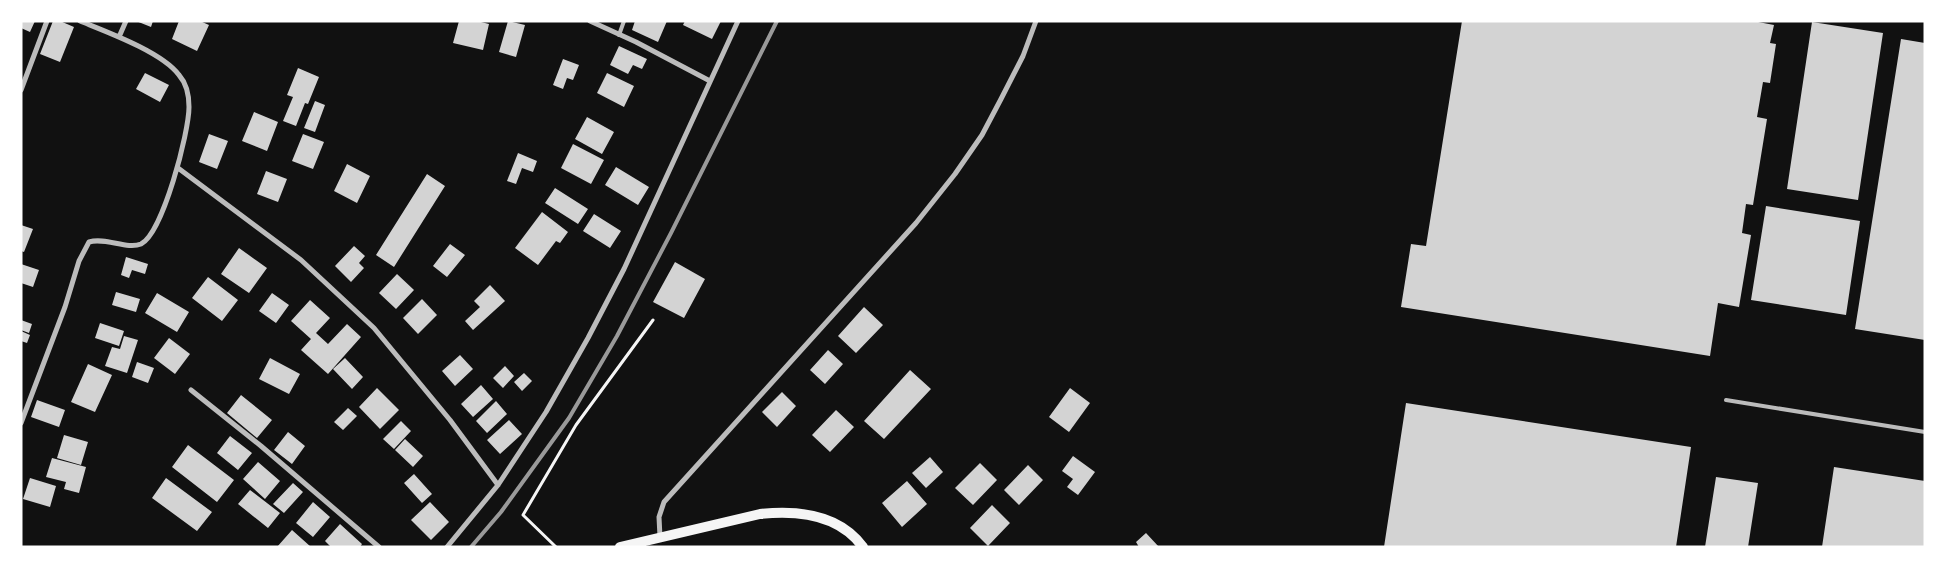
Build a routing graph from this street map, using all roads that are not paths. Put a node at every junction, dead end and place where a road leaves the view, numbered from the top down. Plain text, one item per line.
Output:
1 (47, 21) edge
2 (80, 21) edge
3 (126, 21) edge
4 (590, 21) edge
5 (624, 21) edge
6 (738, 21) edge
7 (1036, 21) edge
8 (619, 34) junction
9 (119, 37) junction
10 (710, 81) junction
11 (21, 90) edge
12 (178, 168) junction
13 (191, 390) dead end
14 (1726, 400) dead end
15 (21, 423) edge
16 (1925, 432) edge
17 (498, 485) junction
18 (660, 537) junction
19 (379, 547) edge
20 (447, 547) edge
21 (620, 547) edge
22 (863, 547) edge

1 - 11 street
2 - 9 street
3 - 9 street
4 - 8 street
5 - 8 lane
6 - 10 street
7 - 18 street
8 - 10 street
9 - 12 street
10 - 17 street
12 - 15 street
12 - 17 street
13 - 19 street
14 - 16 lane
17 - 20 street
18 - 21 main road
18 - 22 main road

